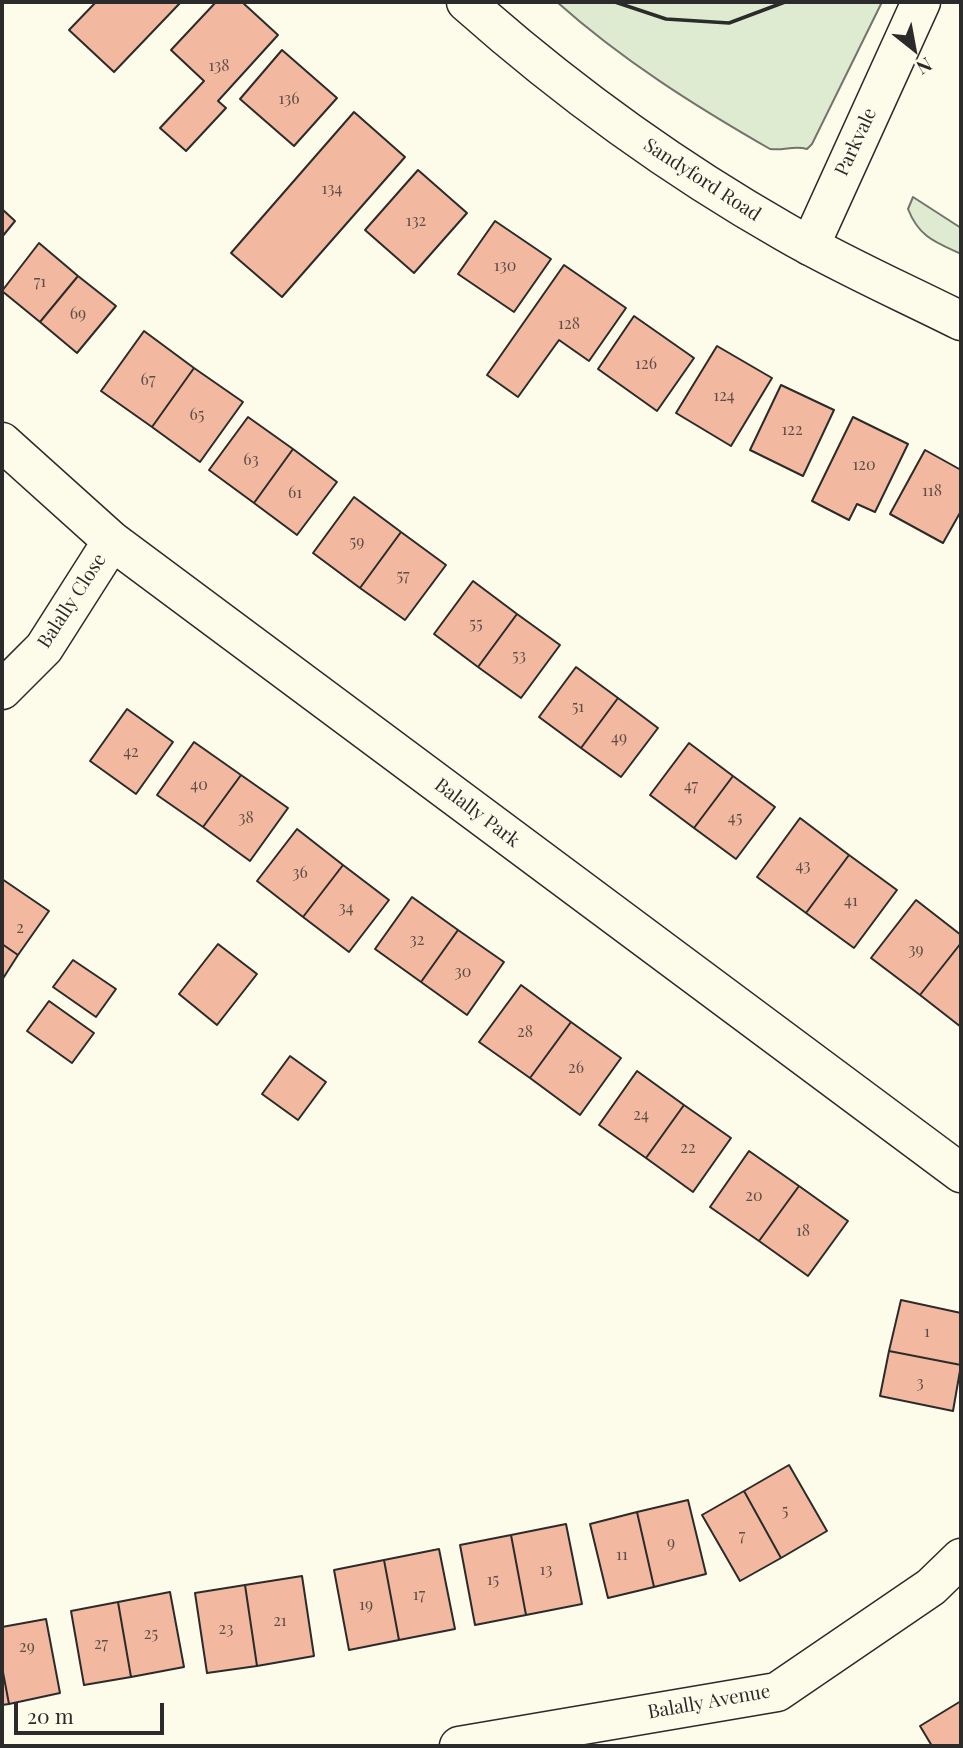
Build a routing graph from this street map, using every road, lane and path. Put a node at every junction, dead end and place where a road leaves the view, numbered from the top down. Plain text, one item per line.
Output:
1 (466, 2) edge
2 (921, 2) edge
3 (810, 246) junction
4 (961, 321) edge
5 (2, 442) edge
6 (112, 541) junction
7 (2, 691) edge
8 (961, 1174) edge
9 (961, 1558) edge
10 (459, 1746) edge

1 - 3 street, Sandyford Road
2 - 3 street, Parkvale
3 - 4 street, Sandyford Road
5 - 6 street, Balally Park
6 - 7 street, Balally Close
6 - 8 street, Balally Park
9 - 10 street, Balally Avenue

